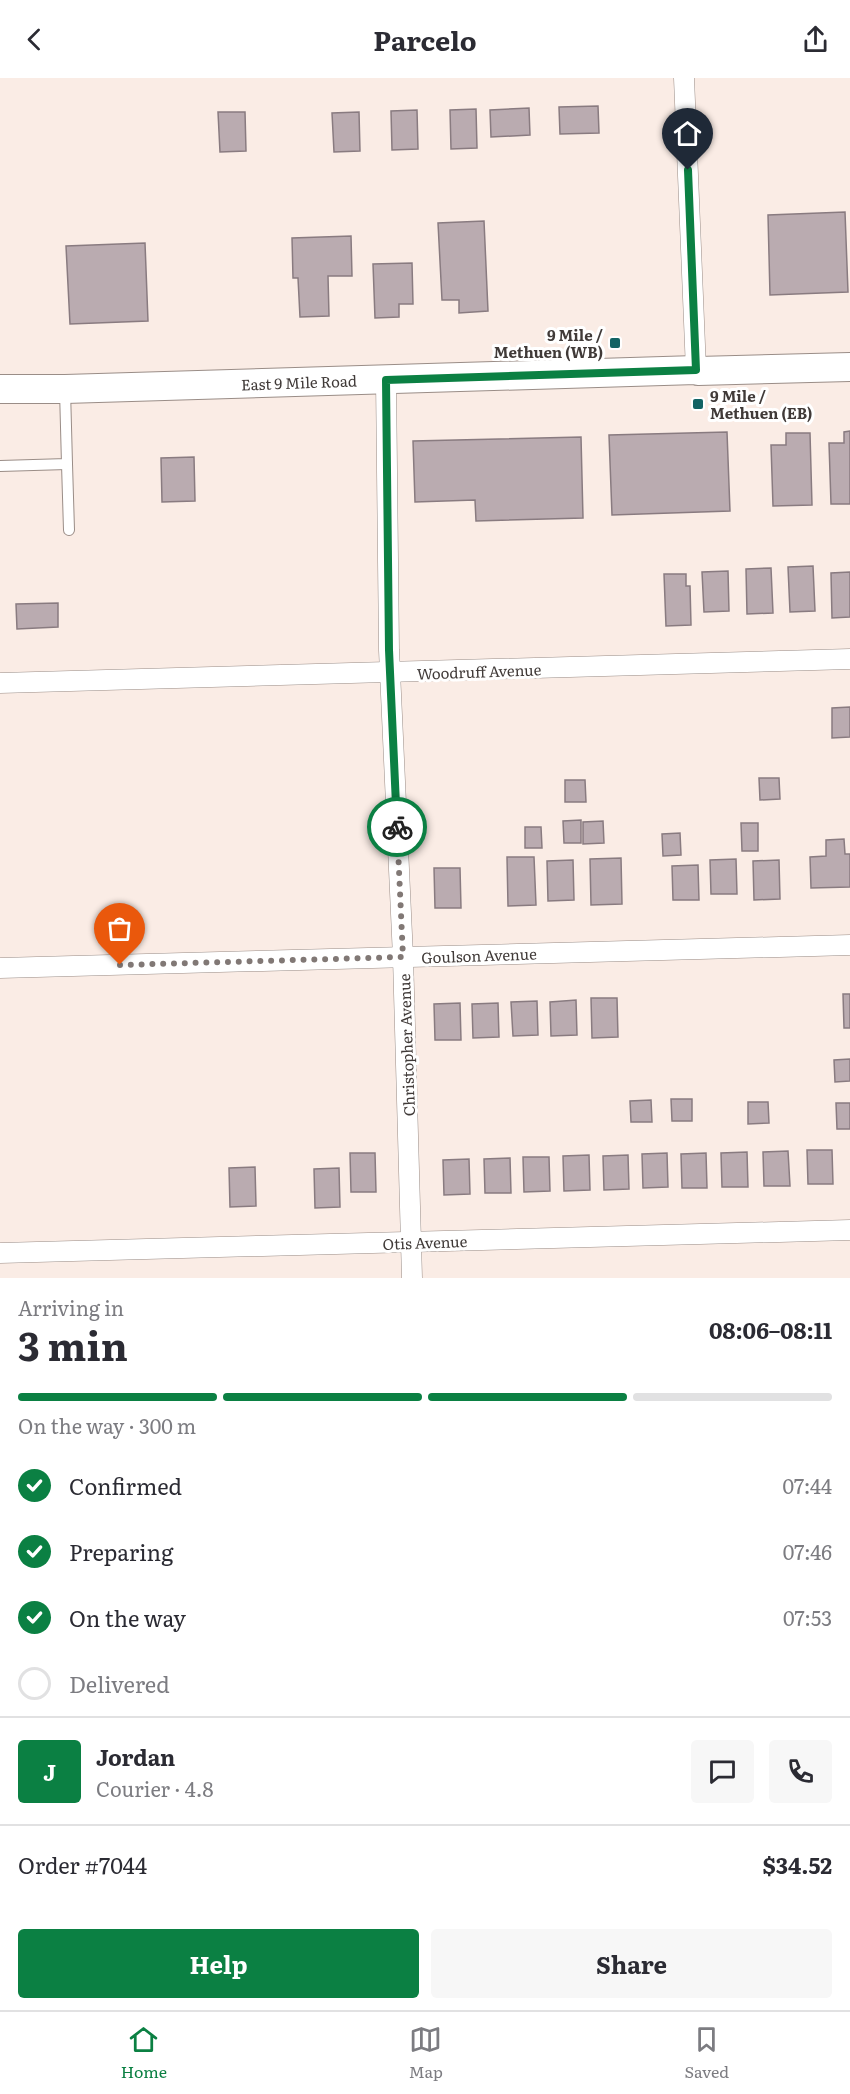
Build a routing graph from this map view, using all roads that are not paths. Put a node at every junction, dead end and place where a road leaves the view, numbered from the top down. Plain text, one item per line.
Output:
1 (684, 78) edge
2 (850, 367) edge
3 (696, 370) junction
4 (386, 380) junction
5 (0, 389) edge
6 (65, 389) junction
7 (67, 464) junction
8 (0, 466) edge
9 (69, 530) dead end
10 (850, 659) edge
11 (390, 673) junction
12 (0, 683) edge
13 (850, 945) edge
14 (403, 957) junction
15 (0, 968) edge
16 (850, 1230) edge
17 (411, 1243) junction
18 (0, 1253) edge
19 (412, 1278) edge

1 - 3 street
2 - 3 main road, East 9 Mile Road
3 - 4 main road, East 9 Mile Road
4 - 6 main road, East 9 Mile Road
4 - 11 street, Christopher Avenue
5 - 6 main road, East 9 Mile Road
6 - 7 lane
7 - 8 lane
7 - 9 lane
10 - 11 street, Woodruff Avenue
11 - 12 street, Woodruff Avenue
11 - 14 street, Christopher Avenue
13 - 14 street, Goulson Avenue
14 - 15 street, Goulson Avenue
14 - 17 street, Christopher Avenue
16 - 17 street, Otis Avenue
17 - 18 street, Otis Avenue
17 - 19 street, Christopher Avenue

